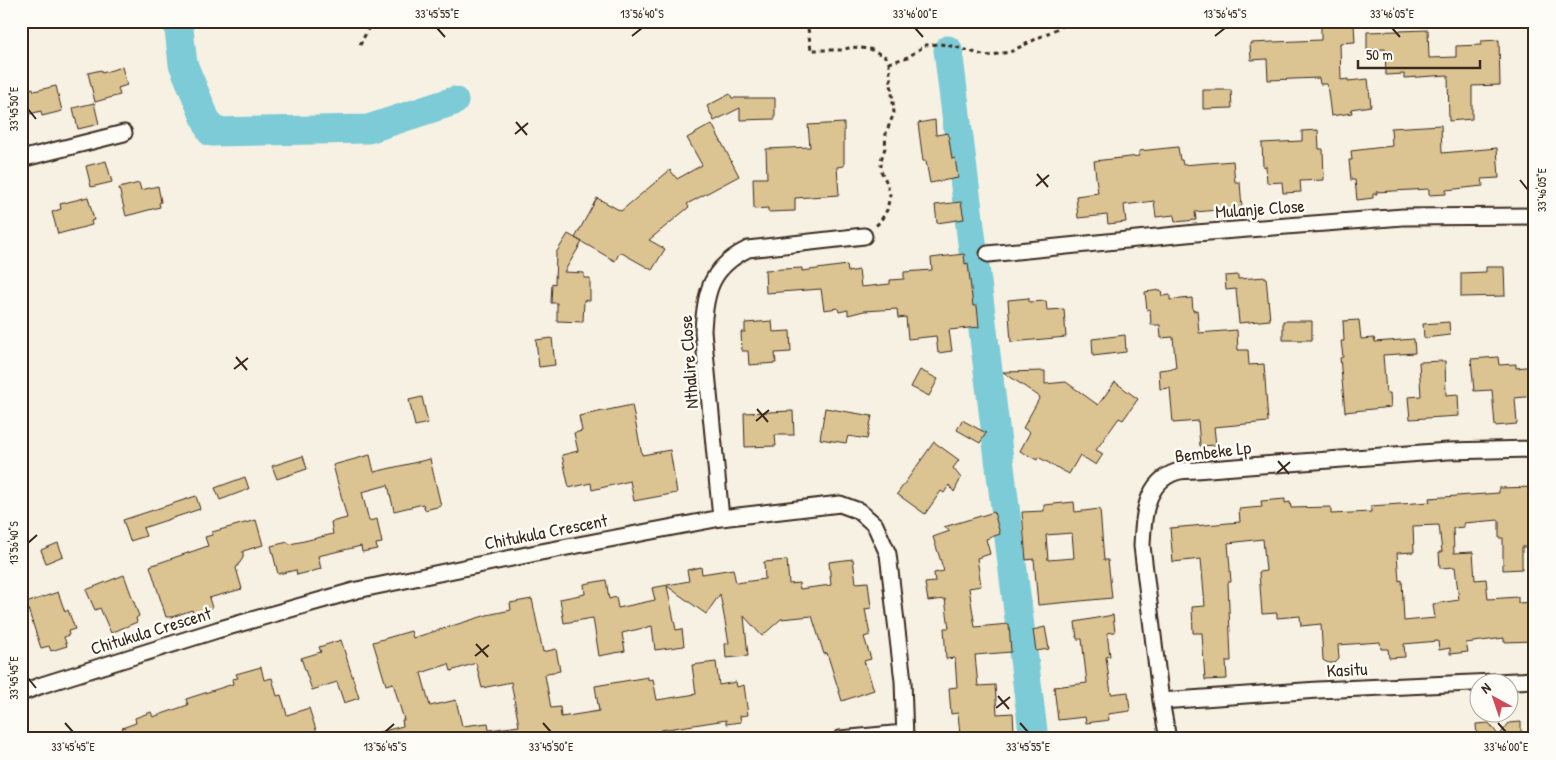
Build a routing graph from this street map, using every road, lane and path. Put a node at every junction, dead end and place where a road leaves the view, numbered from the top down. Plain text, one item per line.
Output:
1 (372, 21) edge
2 (807, 21) edge
3 (1072, 21) edge
4 (360, 45) dead end
5 (889, 63) junction
6 (124, 132) dead end
7 (21, 159) edge
8 (1535, 216) edge
9 (864, 236) joint
10 (988, 254) dead end
11 (1535, 449) edge
12 (721, 518) junction
13 (1535, 680) edge
14 (21, 693) edge
15 (1161, 702) junction
16 (905, 736) edge
17 (840, 739) edge
18 (1168, 739) edge

1 - 4 path
2 - 5 path
3 - 5 path
5 - 9 path
6 - 7 street
8 - 10 street, Mulanje Close
9 - 12 street, Nthalire Close
11 - 15 street, Bembeke Lp
12 - 14 street, Chitukula Crescent
12 - 16 street, Chitukula Crescent
13 - 15 street, Kasitu
15 - 18 street, Bembeke Lp
16 - 17 street, Chitukula Crescent

